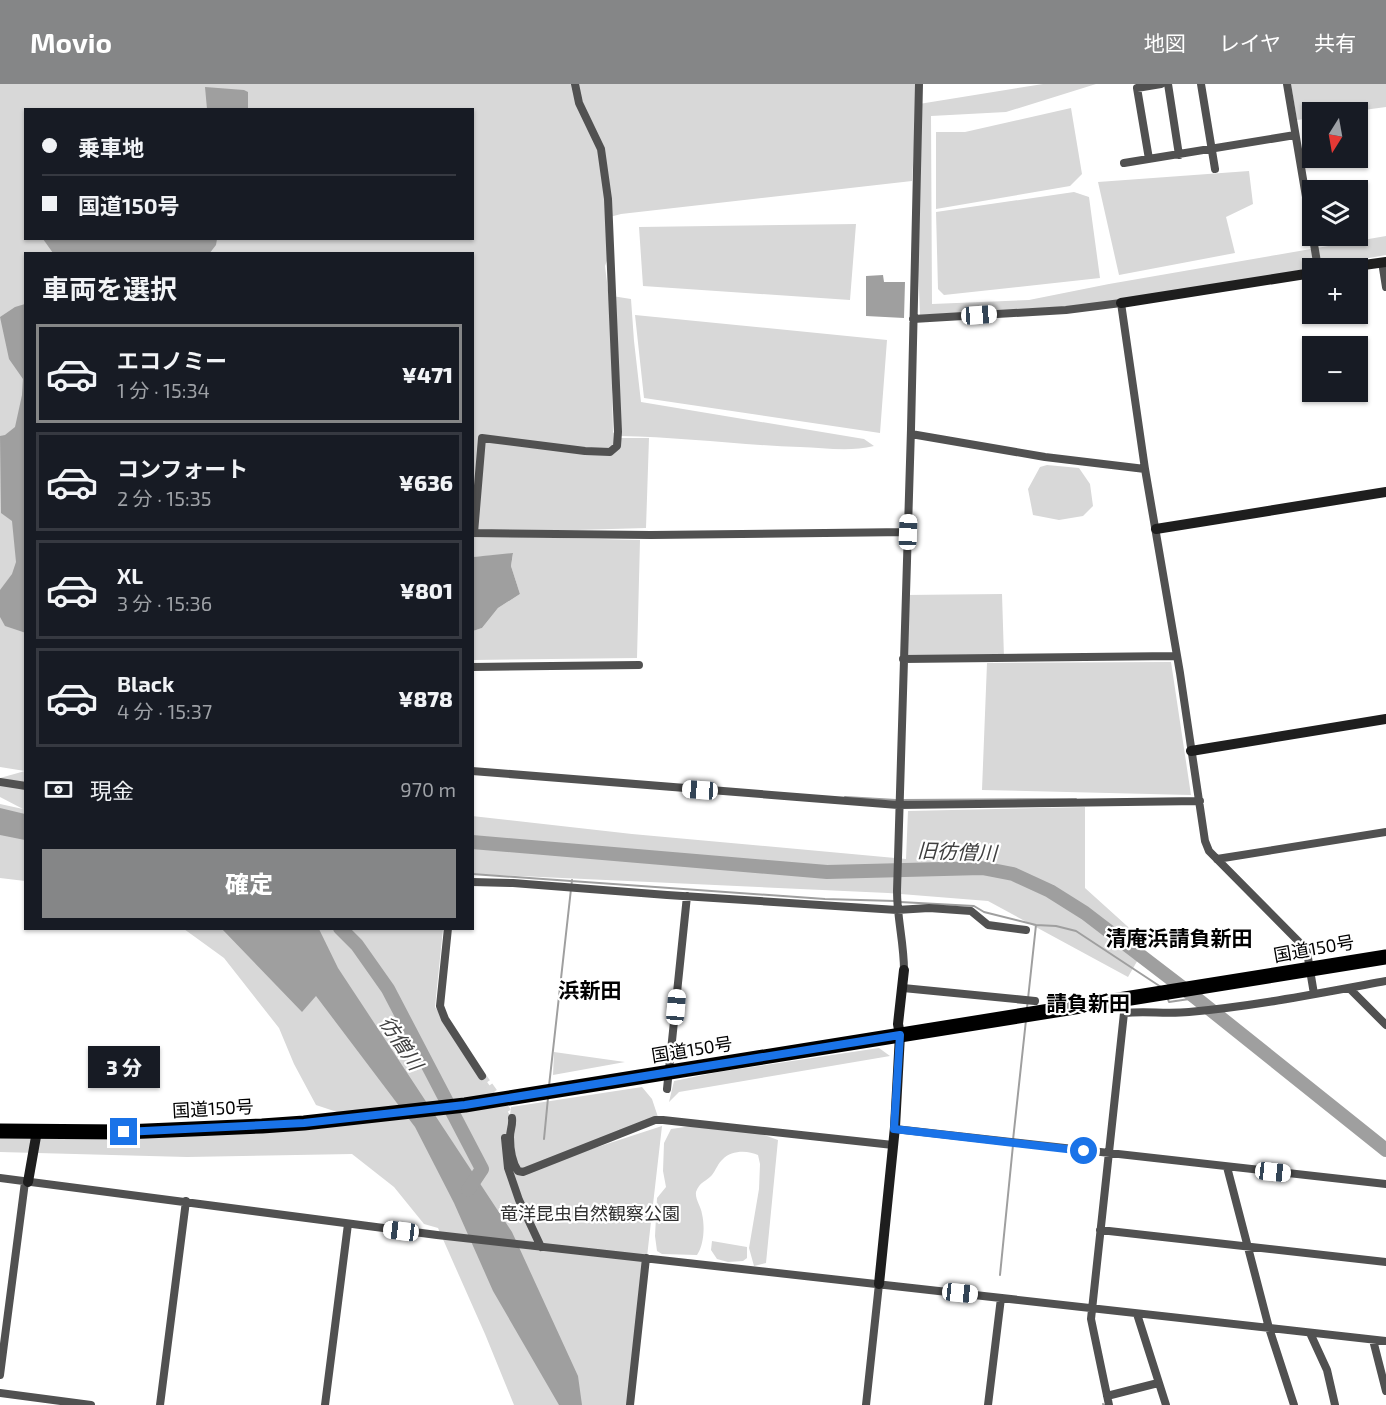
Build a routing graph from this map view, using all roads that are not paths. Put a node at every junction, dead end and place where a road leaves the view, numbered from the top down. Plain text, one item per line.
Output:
1 (575, 84) edge
2 (919, 84) edge
3 (1161, 84) edge
4 (1168, 84) edge
5 (1201, 84) edge
6 (1287, 84) edge
7 (1295, 135) junction
8 (1213, 150) junction
9 (1179, 155) junction
10 (1149, 159) junction
11 (1124, 163) dead end
12 (1215, 169) dead end
13 (1316, 258) edge
14 (1384, 262) edge
15 (1368, 264) edge
16 (1302, 275) edge
17 (1386, 287) edge
18 (1120, 303) junction
19 (913, 319) junction
20 (911, 434) junction
21 (1145, 469) junction
22 (1386, 492) edge
23 (474, 522) edge
24 (1156, 529) junction
25 (908, 532) junction
26 (474, 533) edge
27 (1176, 656) junction
28 (903, 659) junction
29 (639, 665) dead end
30 (474, 668) edge
31 (1386, 719) edge
32 (1191, 752) junction
33 (474, 771) edge
34 (0, 782) edge
35 (24, 786) edge
36 (1200, 801) junction
37 (898, 805) junction
38 (1386, 832) edge
39 (1217, 859) junction
40 (474, 882) edge
41 (687, 896) junction
42 (897, 909) junction
43 (448, 930) edge
44 (1026, 930) dead end
45 (1386, 957) edge
46 (904, 970) joint
47 (1310, 971) junction
48 (1386, 980) edge
49 (903, 988) junction
50 (1349, 988) junction
51 (1314, 994) junction
52 (1035, 1001) dead end
53 (1386, 1025) edge
54 (900, 1035) junction
55 (669, 1073) junction
56 (482, 1076) tunnel mouth
57 (667, 1089) dead end
58 (894, 1129) junction
59 (0, 1131) edge
60 (37, 1131) junction
61 (893, 1145) junction
62 (1108, 1154) junction
63 (1227, 1167) junction
64 (0, 1178) edge
65 (27, 1182) junction
66 (1386, 1184) edge
67 (186, 1201) junction
68 (348, 1224) junction
69 (1100, 1230) junction
70 (541, 1247) junction
71 (1248, 1247) junction
72 (646, 1258) junction
73 (1386, 1262) edge
74 (879, 1284) junction
75 (1001, 1298) junction
76 (1091, 1309) junction
77 (1137, 1314) junction
78 (1269, 1328) junction
79 (1310, 1333) junction
80 (1373, 1340) junction
81 (1386, 1341) edge
82 (0, 1375) edge
83 (1158, 1383) junction
84 (1386, 1391) edge
85 (0, 1393) edge
86 (1107, 1396) junction
87 (91, 1405) edge
88 (160, 1405) edge
89 (325, 1405) edge
90 (630, 1405) edge
91 (866, 1405) edge
92 (988, 1405) edge
93 (1109, 1405) edge
94 (1166, 1405) edge
95 (1294, 1405) edge
96 (1335, 1405) edge

1 - 23 street
2 - 19 street
3 - 10 street
4 - 9 street
5 - 8 street
6 - 7 street
7 - 8 street
7 - 13 street
8 - 9 street
8 - 12 street
9 - 10 street
10 - 11 street
14 - 15 street
14 - 17 street
16 - 18 street
18 - 19 street
18 - 21 street
19 - 20 street
20 - 21 street
20 - 25 street
21 - 24 street
22 - 24 street
24 - 27 street
25 - 26 street
25 - 28 street
27 - 28 street
27 - 32 street
28 - 37 street
29 - 30 street
31 - 32 street
32 - 36 street
33 - 37 street
34 - 35 street
36 - 37 street
36 - 39 street
37 - 42 street
38 - 39 street
39 - 47 street
40 - 41 street
41 - 42 street
41 - 55 street
42 - 44 street
42 - 46 street
43 - 56 street
45 - 47 highway, 国道150号
46 - 49 street
47 - 51 street
47 - 54 highway, 国道150号
48 - 50 street
49 - 52 street
49 - 54 street
50 - 51 street
50 - 53 street
51 - 62 street
54 - 55 highway, 国道150号
54 - 58 street
55 - 57 street
55 - 60 highway, 国道150号
58 - 61 street
58 - 62 street
59 - 60 highway, 国道150号
60 - 65 street
61 - 70 street
61 - 74 street
62 - 63 street
62 - 69 street
63 - 66 street
63 - 71 street
64 - 65 street
65 - 67 street
65 - 82 street
67 - 68 street
67 - 88 street
68 - 70 street
68 - 89 street
69 - 71 street
69 - 76 street
70 - 72 street
71 - 73 street
71 - 78 street
72 - 74 street
72 - 90 street
74 - 75 street
74 - 91 street
75 - 76 street
75 - 92 street
76 - 77 street
76 - 86 street
77 - 78 street
77 - 83 street
78 - 79 street
78 - 95 street
79 - 80 street
79 - 96 street
80 - 81 street
80 - 84 street
83 - 86 street
83 - 94 street
85 - 87 street
86 - 93 street

